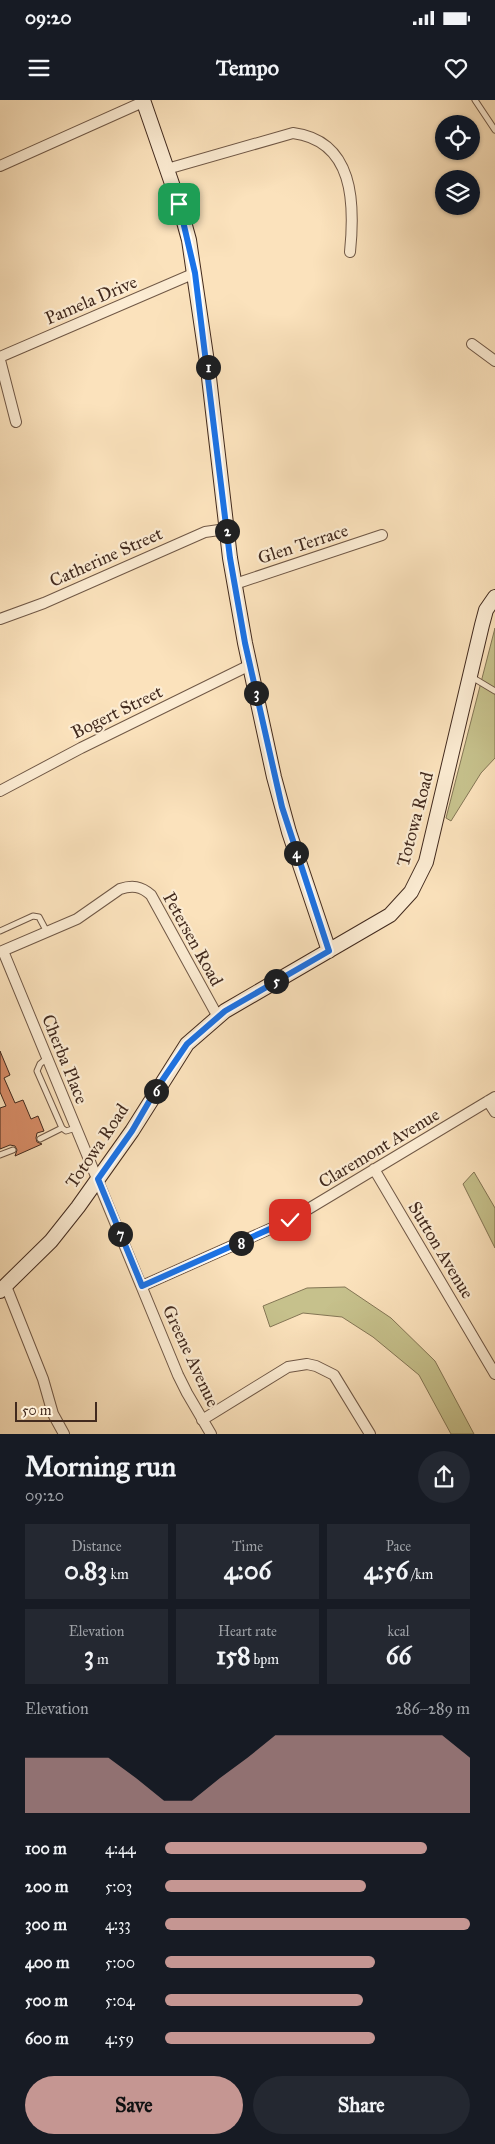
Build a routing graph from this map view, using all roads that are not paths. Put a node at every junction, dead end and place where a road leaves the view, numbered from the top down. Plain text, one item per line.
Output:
1 (475, 100) edge
2 (143, 101) edge
3 (495, 130) edge
4 (0, 166) edge
5 (167, 170) junction
6 (350, 252) dead end
7 (195, 273) junction
8 (472, 344) dead end
9 (0, 359) edge
10 (495, 361) edge
11 (16, 422) dead end
12 (226, 529) junction
13 (382, 535) dead end
14 (235, 584) junction
15 (495, 597) edge
16 (0, 620) edge
17 (250, 665) junction
18 (470, 676) junction
19 (495, 692) edge
20 (0, 791) edge
21 (0, 930) edge
22 (47, 932) junction
23 (329, 951) junction
24 (2, 952) edge
25 (218, 1017) junction
26 (47, 1058) junction
27 (492, 1099) edge
28 (495, 1112) edge
29 (62, 1128) junction
30 (76, 1128) junction
31 (40, 1139) dead end
32 (13, 1150) dead end
33 (0, 1155) edge
34 (374, 1169) junction
35 (98, 1179) junction
36 (142, 1286) junction
37 (3, 1289) edge
38 (495, 1374) edge
39 (202, 1420) junction
40 (64, 1434) edge
41 (211, 1434) edge
42 (370, 1434) edge

1 - 3 lane
2 - 4 street
2 - 5 main road
5 - 6 street
5 - 7 main road
7 - 9 street, Pamela Drive
7 - 12 main road
8 - 10 street
9 - 11 street
12 - 14 main road
12 - 16 street, Catherine Street
13 - 14 street, Glen Terrace
14 - 17 main road
15 - 18 main road, Totowa Road
17 - 20 street, Bogert Street
17 - 23 main road
18 - 19 lane
18 - 23 main road, Totowa Road
21 - 22 lane
22 - 24 street, Petersen Road
22 - 25 street, Petersen Road
23 - 25 main road, Totowa Road
24 - 26 street, Cherba Place
25 - 35 main road, Totowa Road
26 - 29 lane
26 - 30 street, Cherba Place
27 - 28 street
27 - 34 street, Claremont Avenue
29 - 30 lane
29 - 31 lane
30 - 35 street, Cherba Place
32 - 33 lane
34 - 36 street, Claremont Avenue
34 - 38 street, Sutton Avenue
35 - 36 street, Greene Avenue
35 - 37 main road, Totowa Road
36 - 39 street, Greene Avenue
37 - 40 street
39 - 41 street, Greene Avenue
39 - 42 street

